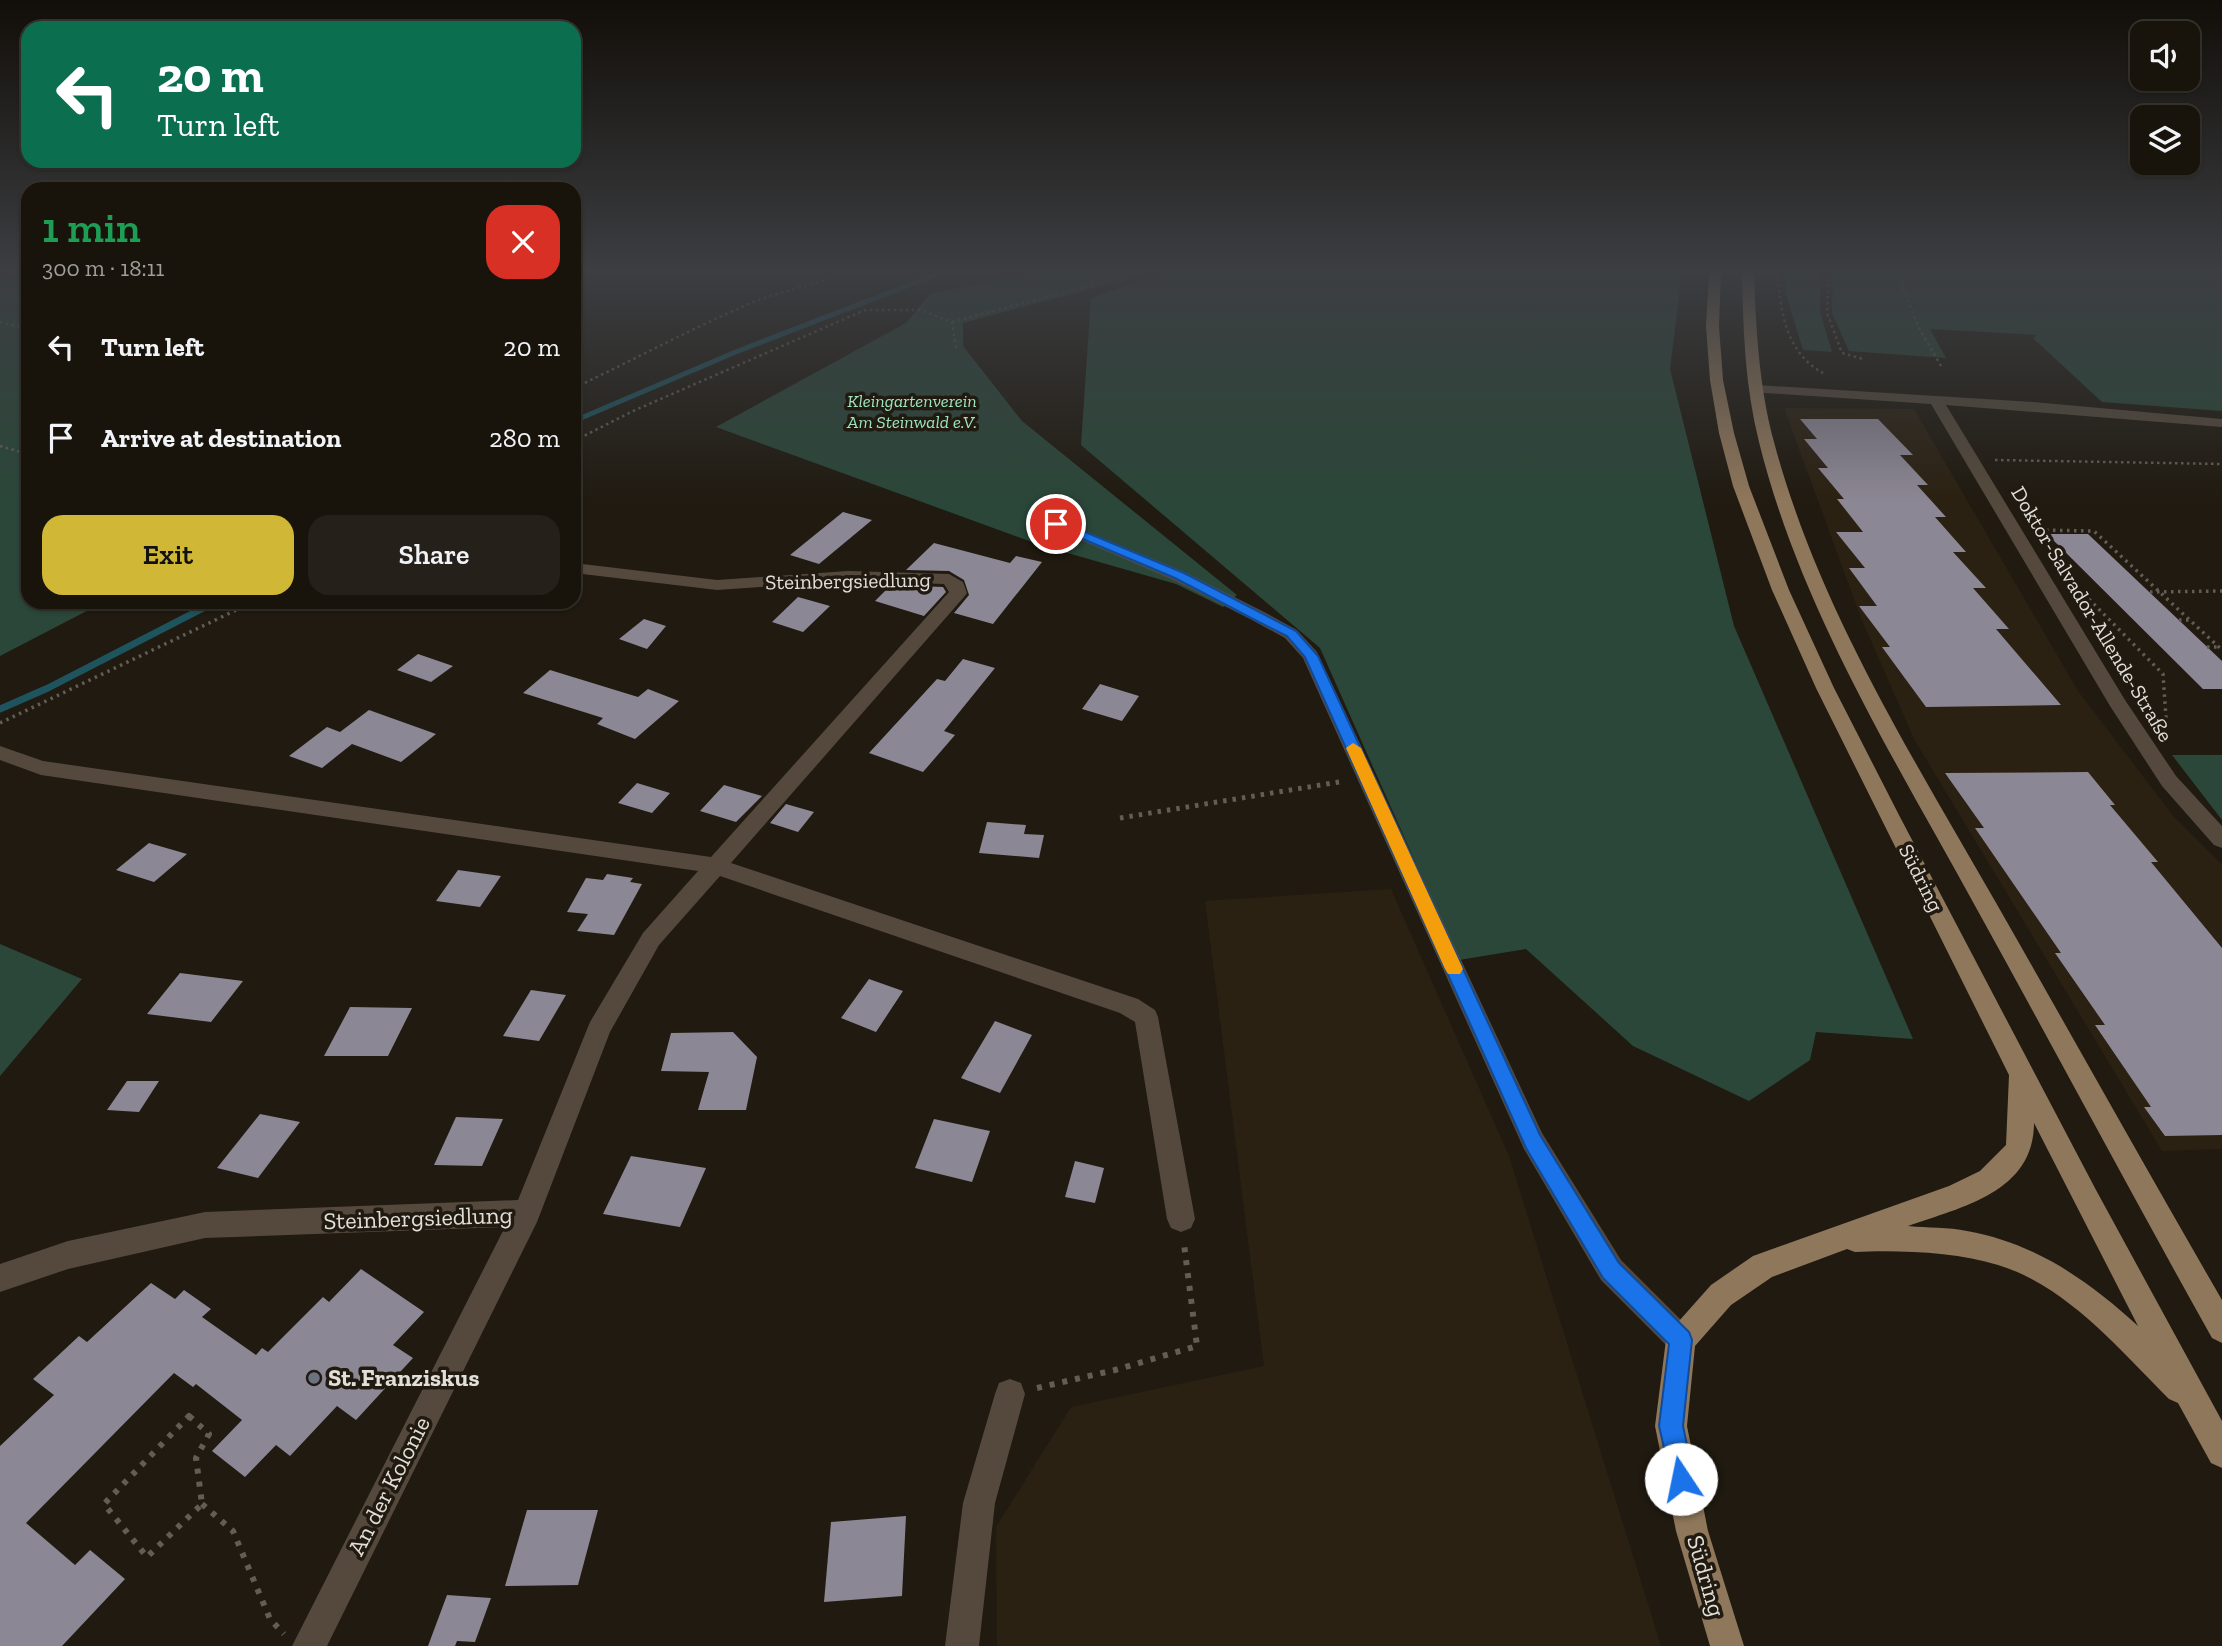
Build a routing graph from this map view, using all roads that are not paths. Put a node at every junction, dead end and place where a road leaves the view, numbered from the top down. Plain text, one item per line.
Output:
1 (1714, 349) edge
2 (1751, 349) edge
3 (1756, 389) junction
4 (1937, 402) junction
5 (2222, 423) edge
6 (1056, 524) dead end
7 (581, 569) edge
8 (0, 753) edge
9 (2222, 840) edge
10 (715, 866) junction
11 (2019, 1069) junction
12 (527, 1213) junction
13 (1181, 1219) road end
14 (1825, 1241) junction
15 (0, 1278) edge
16 (2222, 1328) edge
17 (1681, 1340) junction
18 (1010, 1394) road end
19 (2195, 1403) junction
20 (2222, 1452) edge
21 (309, 1646) edge
22 (962, 1646) edge
23 (1727, 1646) edge

1 - 11 main road, Südring
2 - 3 main road, Südring
3 - 4 street
3 - 16 main road, Südring
4 - 5 street
4 - 9 street, Doktor-Salvador-Allende-Straße
6 - 17 street
7 - 10 street, Steinbergsiedlung
8 - 10 street
10 - 12 street, Steinbergsiedlung
10 - 13 street
11 - 14 main road
11 - 19 main road, Südring
12 - 15 street, Steinbergsiedlung
12 - 21 street, An der Kolonie
14 - 17 main road
14 - 19 main road
17 - 23 main road, Südring
18 - 22 street
19 - 20 main road, Südring

